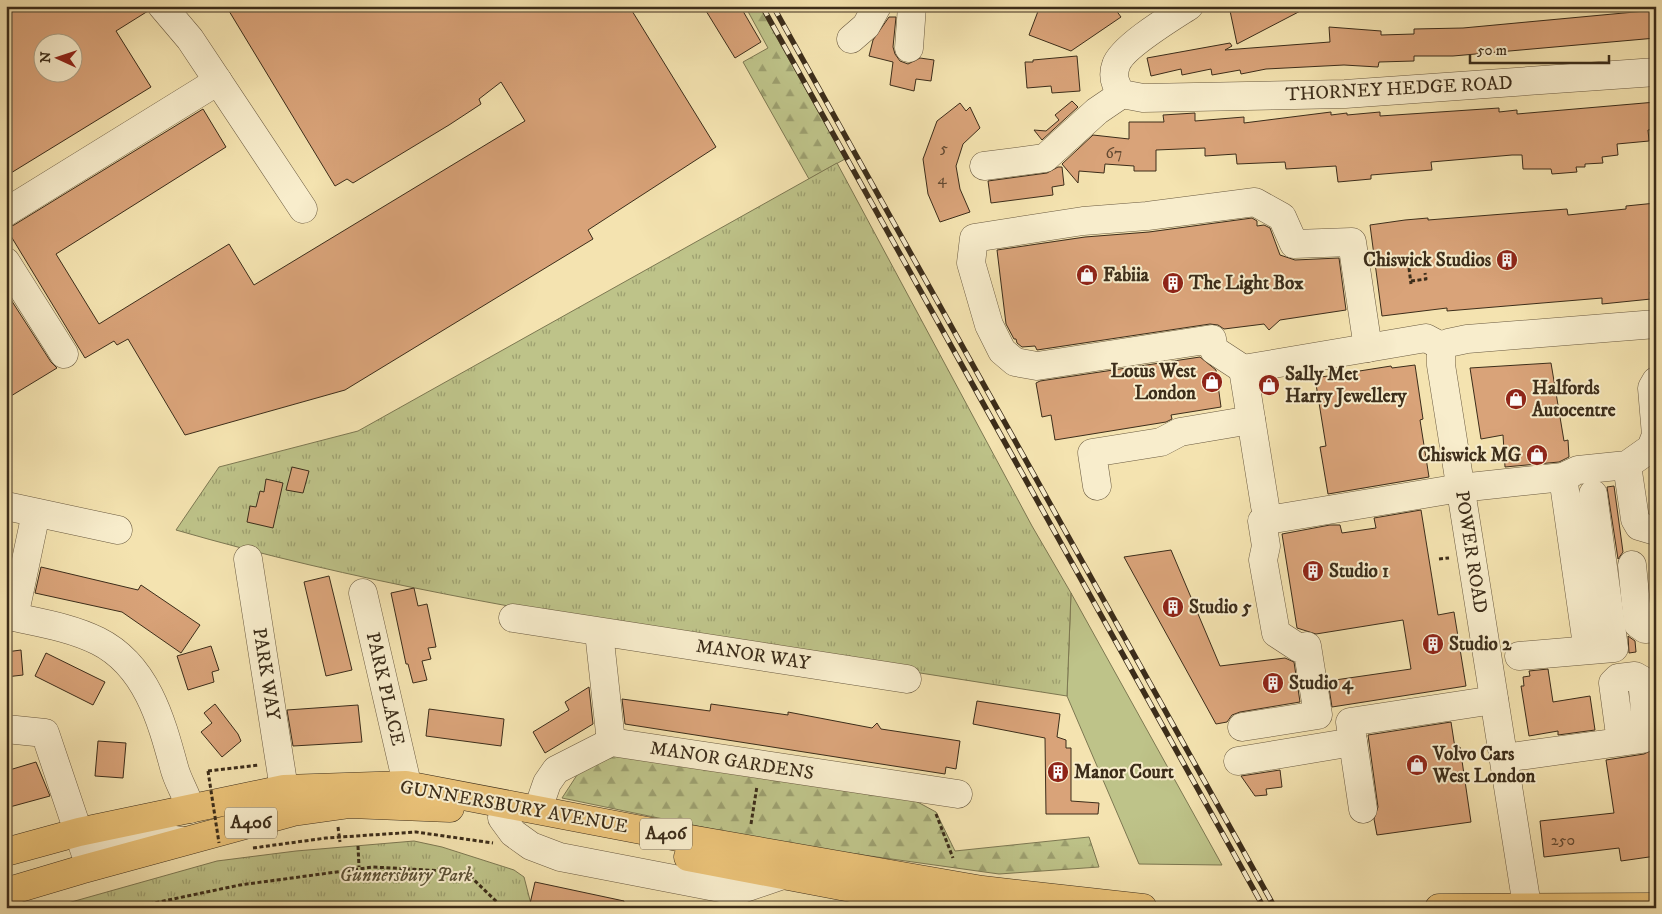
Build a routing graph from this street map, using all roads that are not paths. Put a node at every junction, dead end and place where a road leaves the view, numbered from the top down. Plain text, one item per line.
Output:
1 (162, 6) edge
2 (877, 6) edge
3 (912, 6) edge
4 (1189, 6) edge
5 (851, 39) dead end
6 (909, 48) dead end
7 (1656, 72) edge
8 (218, 81) junction
9 (1132, 96) junction
10 (984, 166) dead end
11 (302, 210) dead end
12 (6, 212) edge
13 (6, 262) edge
14 (1656, 324) edge
15 (1443, 347) junction
16 (1368, 348) junction
17 (64, 354) dead end
18 (1243, 369) junction
19 (1656, 381) edge
20 (1251, 420) junction
21 (1627, 464) junction
22 (1563, 477) junction
23 (1097, 486) dead end
24 (1460, 488) junction
25 (1593, 494) dead end
26 (6, 506) edge
27 (1265, 506) dead end
28 (36, 513) junction
29 (118, 530) dead end
30 (1656, 531) edge
31 (248, 559) dead end
32 (1632, 565) dead end
33 (363, 593) dead end
34 (10, 617) edge
35 (513, 618) dead end
36 (1656, 628) edge
37 (599, 632) junction
38 (1586, 638) dead end
39 (1488, 660) junction
40 (907, 679) dead end
41 (1494, 700) junction
42 (1242, 727) dead end
43 (6, 729) edge
44 (611, 742) junction
45 (1353, 742) junction
46 (1621, 742) dead end
47 (1504, 758) junction
48 (1238, 760) dead end
49 (406, 785) junction
50 (284, 788) junction
51 (958, 794) dead end
52 (1363, 808) dead end
53 (190, 809) junction
54 (538, 809) junction
55 (78, 832) junction
56 (183, 841) junction
57 (6, 852) edge
58 (6, 892) edge
59 (1527, 906) junction
60 (1656, 906) edge
61 (981, 908) edge
62 (1143, 908) edge
63 (1439, 908) edge

1 - 8 street
2 - 5 street
3 - 6 street
4 - 9 street
7 - 9 street, THORNEY HEDGE ROAD
8 - 11 street
8 - 12 street
9 - 10 street
13 - 17 street
14 - 15 street
15 - 16 street
15 - 24 street, POWER ROAD
16 - 18 street
16 - 18 street
18 - 20 street
19 - 21 street
20 - 23 street
20 - 27 street
21 - 22 street
21 - 30 street
22 - 24 street
22 - 38 street
24 - 39 street, POWER ROAD
24 - 42 street
25 - 39 street
26 - 28 street
28 - 29 street
28 - 34 street
31 - 50 street, PARK WAY
32 - 36 street
33 - 49 street, PARK PLACE
34 - 53 street
35 - 37 street, MANOR WAY
37 - 40 street, MANOR WAY
37 - 44 street
39 - 41 street, POWER ROAD
41 - 45 street
41 - 47 street, POWER ROAD
43 - 55 street
44 - 51 street, MANOR GARDENS
44 - 54 street
45 - 48 street
45 - 52 street
46 - 47 street
47 - 59 street, POWER ROAD
49 - 50 highway, GUNNERSBURY AVENUE / A406
49 - 54 highway, GUNNERSBURY AVENUE / A406
50 - 53 highway, GUNNERSBURY AVENUE / A406
53 - 55 highway, GUNNERSBURY AVENUE / A406
54 - 62 highway, GUNNERSBURY AVENUE / A406
55 - 56 street
55 - 57 highway, GUNNERSBURY AVENUE / A406
56 - 58 highway, GUNNERSBURY AVENUE / A406
56 - 61 highway, GUNNERSBURY AVENUE / A406
59 - 60 highway
59 - 63 highway

